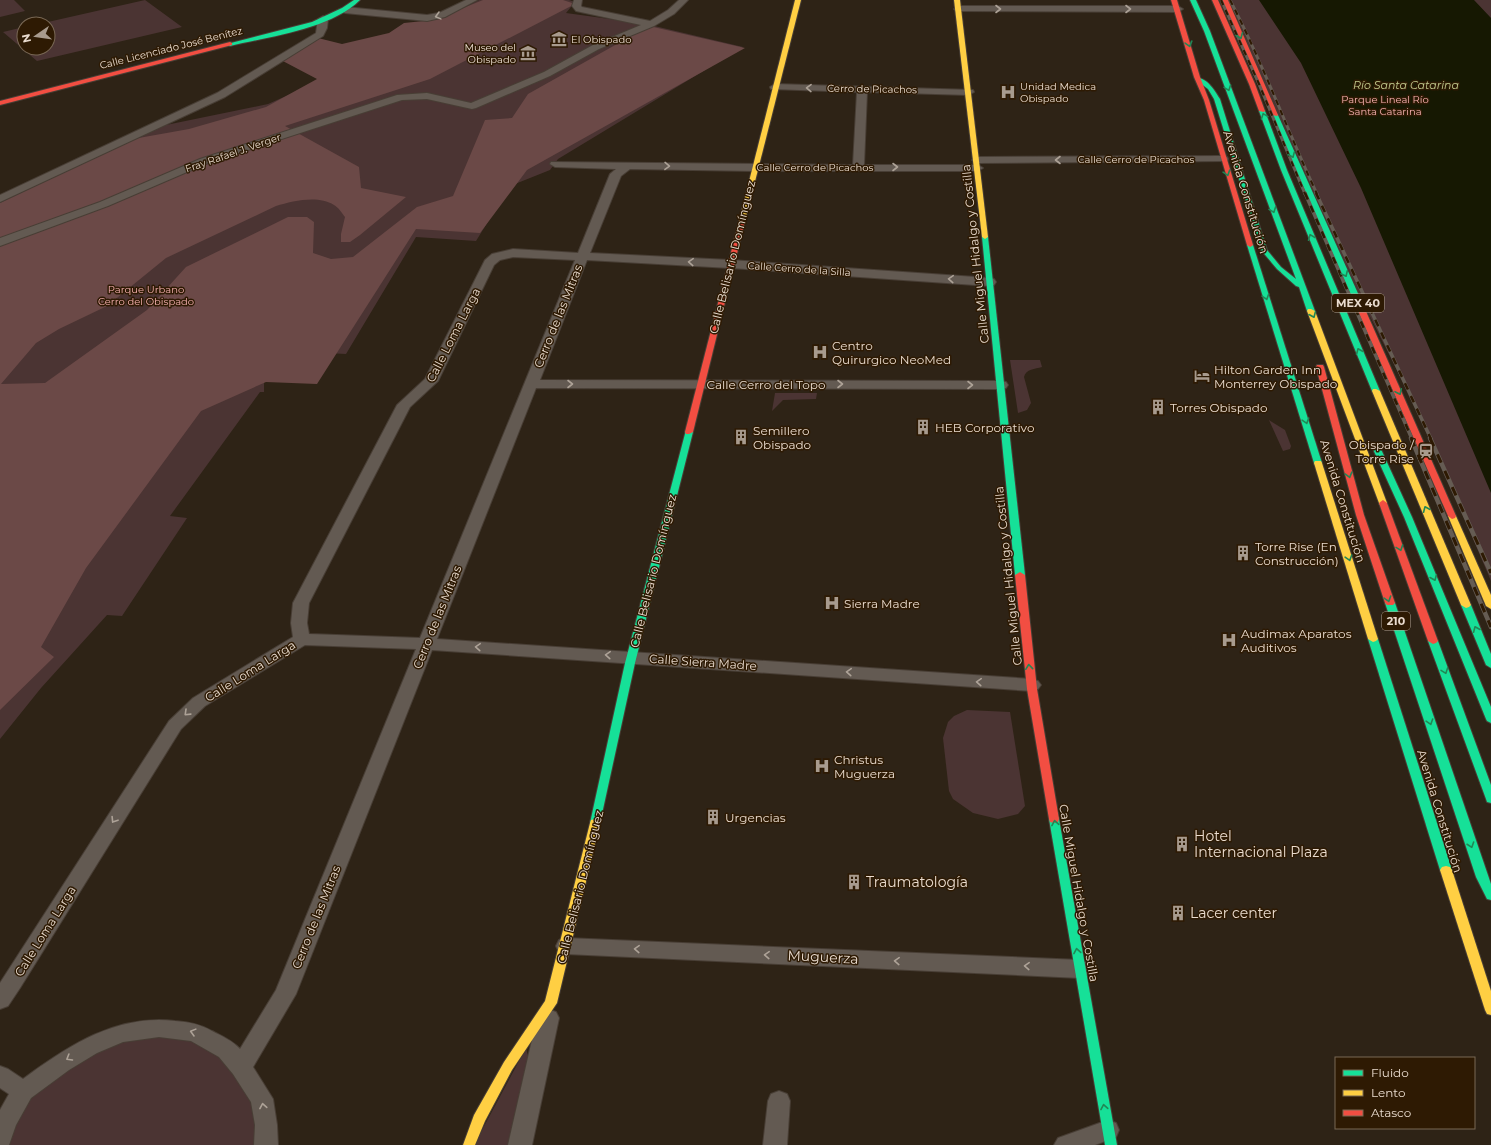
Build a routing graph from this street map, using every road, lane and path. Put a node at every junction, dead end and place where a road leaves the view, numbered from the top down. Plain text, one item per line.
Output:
1 (357, 0) edge
2 (473, 0) edge
3 (684, 0) edge
4 (798, 0) edge
5 (1174, 0) edge
6 (1193, 0) edge
7 (1215, 0) edge
8 (1225, 0) edge
9 (578, 4) edge
10 (958, 5) edge
11 (1178, 9) junction
12 (345, 10) junction
13 (323, 19) junction
14 (651, 24) junction
15 (1198, 79) junction
16 (775, 87) junction
17 (862, 89) junction
18 (969, 92) junction
19 (0, 103) edge
20 (1223, 159) junction
21 (556, 164) dead end
22 (977, 164) junction
23 (628, 165) junction
24 (858, 167) junction
25 (754, 168) junction
26 (0, 198) edge
27 (0, 242) edge
28 (513, 253) joint
29 (582, 257) junction
30 (730, 264) junction
31 (990, 282) junction
32 (1301, 287) junction
33 (1324, 343) junction
34 (700, 383) junction
35 (531, 384) junction
36 (1001, 385) junction
37 (1353, 420) junction
38 (1491, 606) edge
39 (302, 639) junction
40 (426, 644) junction
41 (632, 657) junction
42 (1491, 665) edge
43 (1032, 685) junction
44 (1491, 719) edge
45 (1491, 799) edge
46 (1491, 896) edge
47 (566, 946) junction
48 (1080, 969) junction
49 (0, 1000) edge
50 (551, 1003) junction
51 (1491, 1010) edge
52 (241, 1067) junction
53 (0, 1076) edge
54 (23, 1091) junction
55 (779, 1101) dead end
56 (1109, 1137) edge
57 (0, 1140) edge
58 (266, 1145) edge
59 (469, 1145) edge
60 (520, 1145) edge
61 (775, 1145) edge
62 (1066, 1145) edge

1 - 12 main road, Calle Licenciado José Benítez
2 -> 12 street
3 - 14 street
4 - 16 main road, Calle Belisario Domínguez
5 - 11 main road, Avenida Constitución
6 -> 32 main road, Avenida Constitución
42 -> 7 main road
8 -> 38 main road, MEX 40
9 - 14 street
10 -> 11 street
10 - 18 main road, Calle Miguel Hidalgo y Costilla
11 -> 15 main road, Avenida Constitución
12 - 13 main road, Calle Licenciado José Benítez
13 - 19 main road, Calle Licenciado José Benítez
13 - 26 street
14 - 27 street, Fray Rafael J. Verger
15 - 20 main road, Avenida Constitución
15 - 32 main road
17 -> 16 street, Cerro de Picachos
16 - 25 main road, Calle Belisario Domínguez
17 - 18 street, Cerro de Picachos
17 - 24 street
18 - 22 main road, Calle Miguel Hidalgo y Costilla
20 -> 22 street, Calle Cerro de Picachos
20 -> 51 main road, Avenida Constitución
21 - 23 street, Calle Cerro de Picachos
24 -> 22 street, Calle Cerro de Picachos
22 - 31 main road, Calle Miguel Hidalgo y Costilla
23 -> 25 street, Calle Cerro de Picachos
23 - 29 street, Cerro de las Mitras
24 - 25 street, Calle Cerro de Picachos
25 - 30 main road, Calle Belisario Domínguez
28 - 29 street, Calle Cerro de la Silla
28 - 39 street, Calle Loma Larga
30 -> 29 street, Calle Cerro de la Silla
29 - 35 street, Cerro de las Mitras
31 -> 30 street, Calle Cerro de la Silla
30 - 34 main road, Calle Belisario Domínguez
31 - 36 main road, Calle Miguel Hidalgo y Costilla
32 -> 33 main road, Avenida Constitución
33 - 37 main road, Avenida Constitución
33 -> 46 main road, 210
35 -> 34 street, Calle Cerro del Topo
34 -> 36 street, Calle Cerro del Topo
34 - 41 main road, Calle Belisario Domínguez
35 - 40 street, Cerro de las Mitras
43 -> 36 main road, Calle Miguel Hidalgo y Costilla
37 -> 44 main road
37 -> 45 main road, Avenida Constitución
39 - 40 street, Calle Sierra Madre
39 -> 49 street, Calle Loma Larga
41 -> 40 street, Calle Sierra Madre
40 - 52 street, Cerro de las Mitras
43 -> 41 street, Calle Sierra Madre
41 - 47 main road, Calle Belisario Domínguez
48 -> 43 main road, Calle Miguel Hidalgo y Costilla
48 -> 47 street, Muguerza
47 - 50 main road, Calle Belisario Domínguez
56 -> 48 main road, Calle Miguel Hidalgo y Costilla
50 - 59 main road
50 - 60 street, Calle Belisario Domínguez
52 -> 54 street
58 -> 52 street
53 - 54 street
54 - 57 street
55 - 61 street
56 - 62 street

